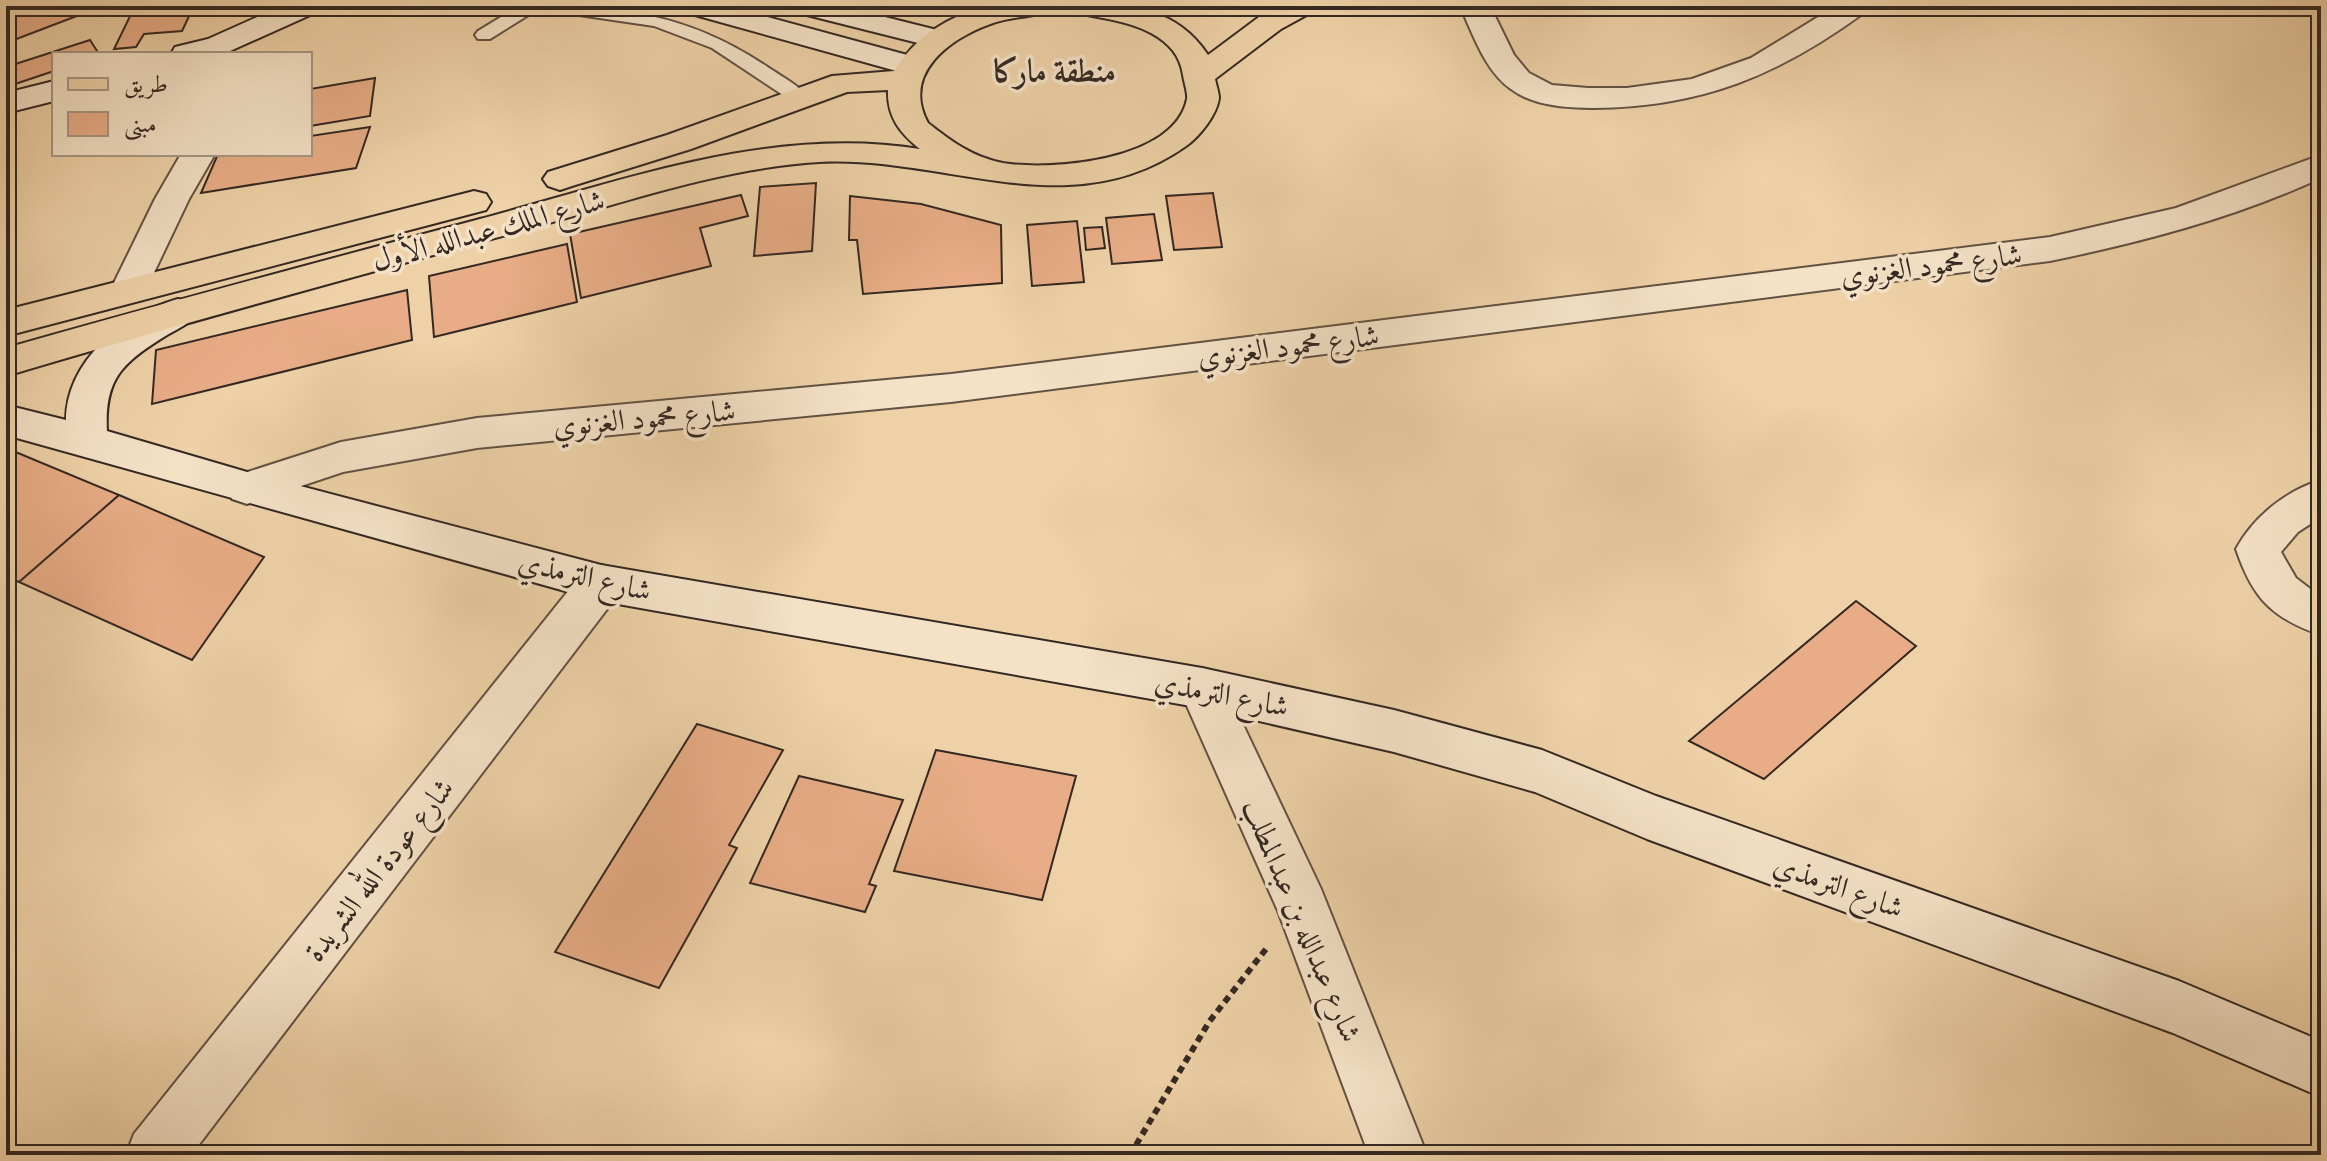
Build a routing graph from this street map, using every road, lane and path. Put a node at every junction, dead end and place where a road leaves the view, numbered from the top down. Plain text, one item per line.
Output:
1 (307, 6) edge
2 (531, 6) edge
3 (544, 6) edge
4 (694, 6) edge
5 (805, 6) edge
6 (1038, 6) edge
7 (1085, 6) edge
8 (1302, 6) edge
9 (1475, 6) edge
10 (1855, 6) edge
11 (1141, 10) edge
12 (1269, 14) edge
13 (484, 35) dead end
14 (938, 39) junction
15 (222, 49) edge
16 (200, 52) edge
17 (908, 73) junction
18 (1202, 74) junction
19 (52, 92) edge
20 (799, 97) junction
21 (6, 103) edge
22 (197, 156) edge
23 (2321, 165) edge
24 (977, 169) junction
25 (128, 291) junction
26 (178, 312) junction
27 (6, 323) edge
28 (6, 362) edge
29 (6, 420) edge
30 (87, 440) junction
31 (247, 488) junction
32 (2321, 496) edge
33 (601, 583) junction
34 (2321, 616) edge
35 (1202, 688) junction
36 (1243, 975) dead end
37 (2321, 1069) edge
38 (155, 1155) edge
39 (1130, 1155) edge
40 (1398, 1155) edge

1 - 15 street
2 - 13 lane
3 - 20 lane
4 - 17 street
5 - 14 street
6 - 14 main road
7 - 11 main road
8 - 12 main road
9 - 10 street
11 - 18 main road
12 - 18 main road
14 - 17 main road
15 - 16 street
17 - 20 main road, شارع الملك عبدالله الأول
17 - 24 main road
18 - 24 main road
19 - 21 street
20 - 25 main road, شارع الملك عبدالله الأول
22 - 25 street
23 - 31 street, شارع محمود الغزنوي
24 - 26 main road, شارع الملك عبدالله الأول
25 - 27 main road, شارع الملك عبدالله الأول
26 - 28 main road, شارع الملك عبدالله الأول
26 - 30 street
29 - 30 street, شارع الترمذي
30 - 31 street, شارع الترمذي
31 - 33 street, شارع الترمذي
32 - 34 street
33 - 35 street, شارع الترمذي
33 - 38 street, شارع عودة الله الشريدة
35 - 37 street, شارع الترمذي
35 - 40 street, شارع عبدالله بن عبدالمطلب
36 - 39 path

